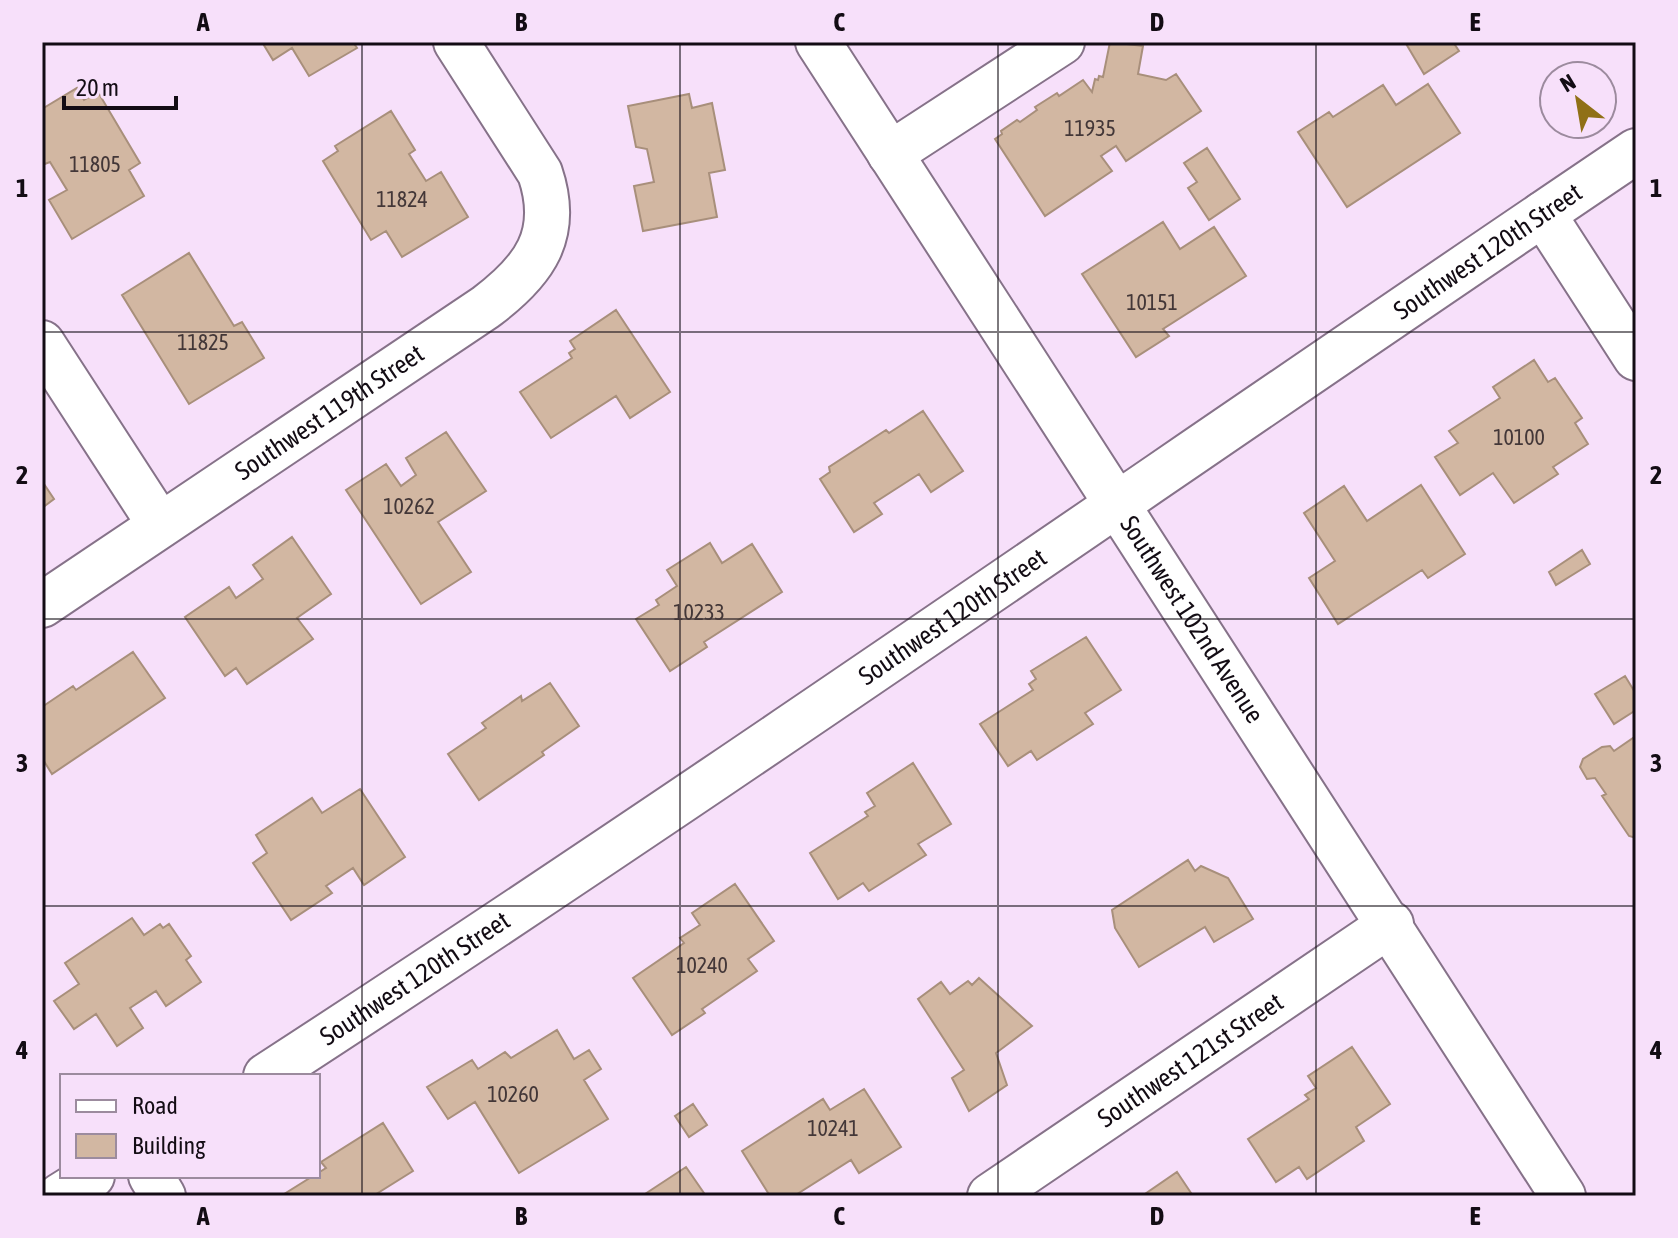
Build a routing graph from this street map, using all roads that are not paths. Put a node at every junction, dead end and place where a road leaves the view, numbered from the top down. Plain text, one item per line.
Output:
1 (456, 42) edge
2 (818, 42) edge
3 (1062, 42) edge
4 (1636, 151) edge
5 (890, 154) junction
6 (1543, 214) junction
7 (42, 343) edge
8 (1636, 358) edge
9 (1115, 505) junction
10 (160, 525) junction
11 (42, 605) edge
12 (1391, 924) junction
13 (269, 1074) edge
14 (89, 1178) edge
15 (152, 1178) edge
16 (60, 1196) edge
17 (163, 1196) edge
18 (990, 1196) edge
19 (1563, 1196) edge

1 - 10 street, Southwest 119th Street
2 - 5 street, Southwest 102nd Avenue
3 - 5 street
4 - 6 street, Southwest 120th Street
5 - 9 street, Southwest 102nd Avenue
6 - 8 street
6 - 9 street, Southwest 120th Street
7 - 10 street
9 - 12 street, Southwest 102nd Avenue
9 - 13 street, Southwest 120th Street
10 - 11 street, Southwest 119th Street
12 - 18 street, Southwest 121st Street
12 - 19 street, Southwest 102nd Avenue
14 - 16 street
15 - 17 street

